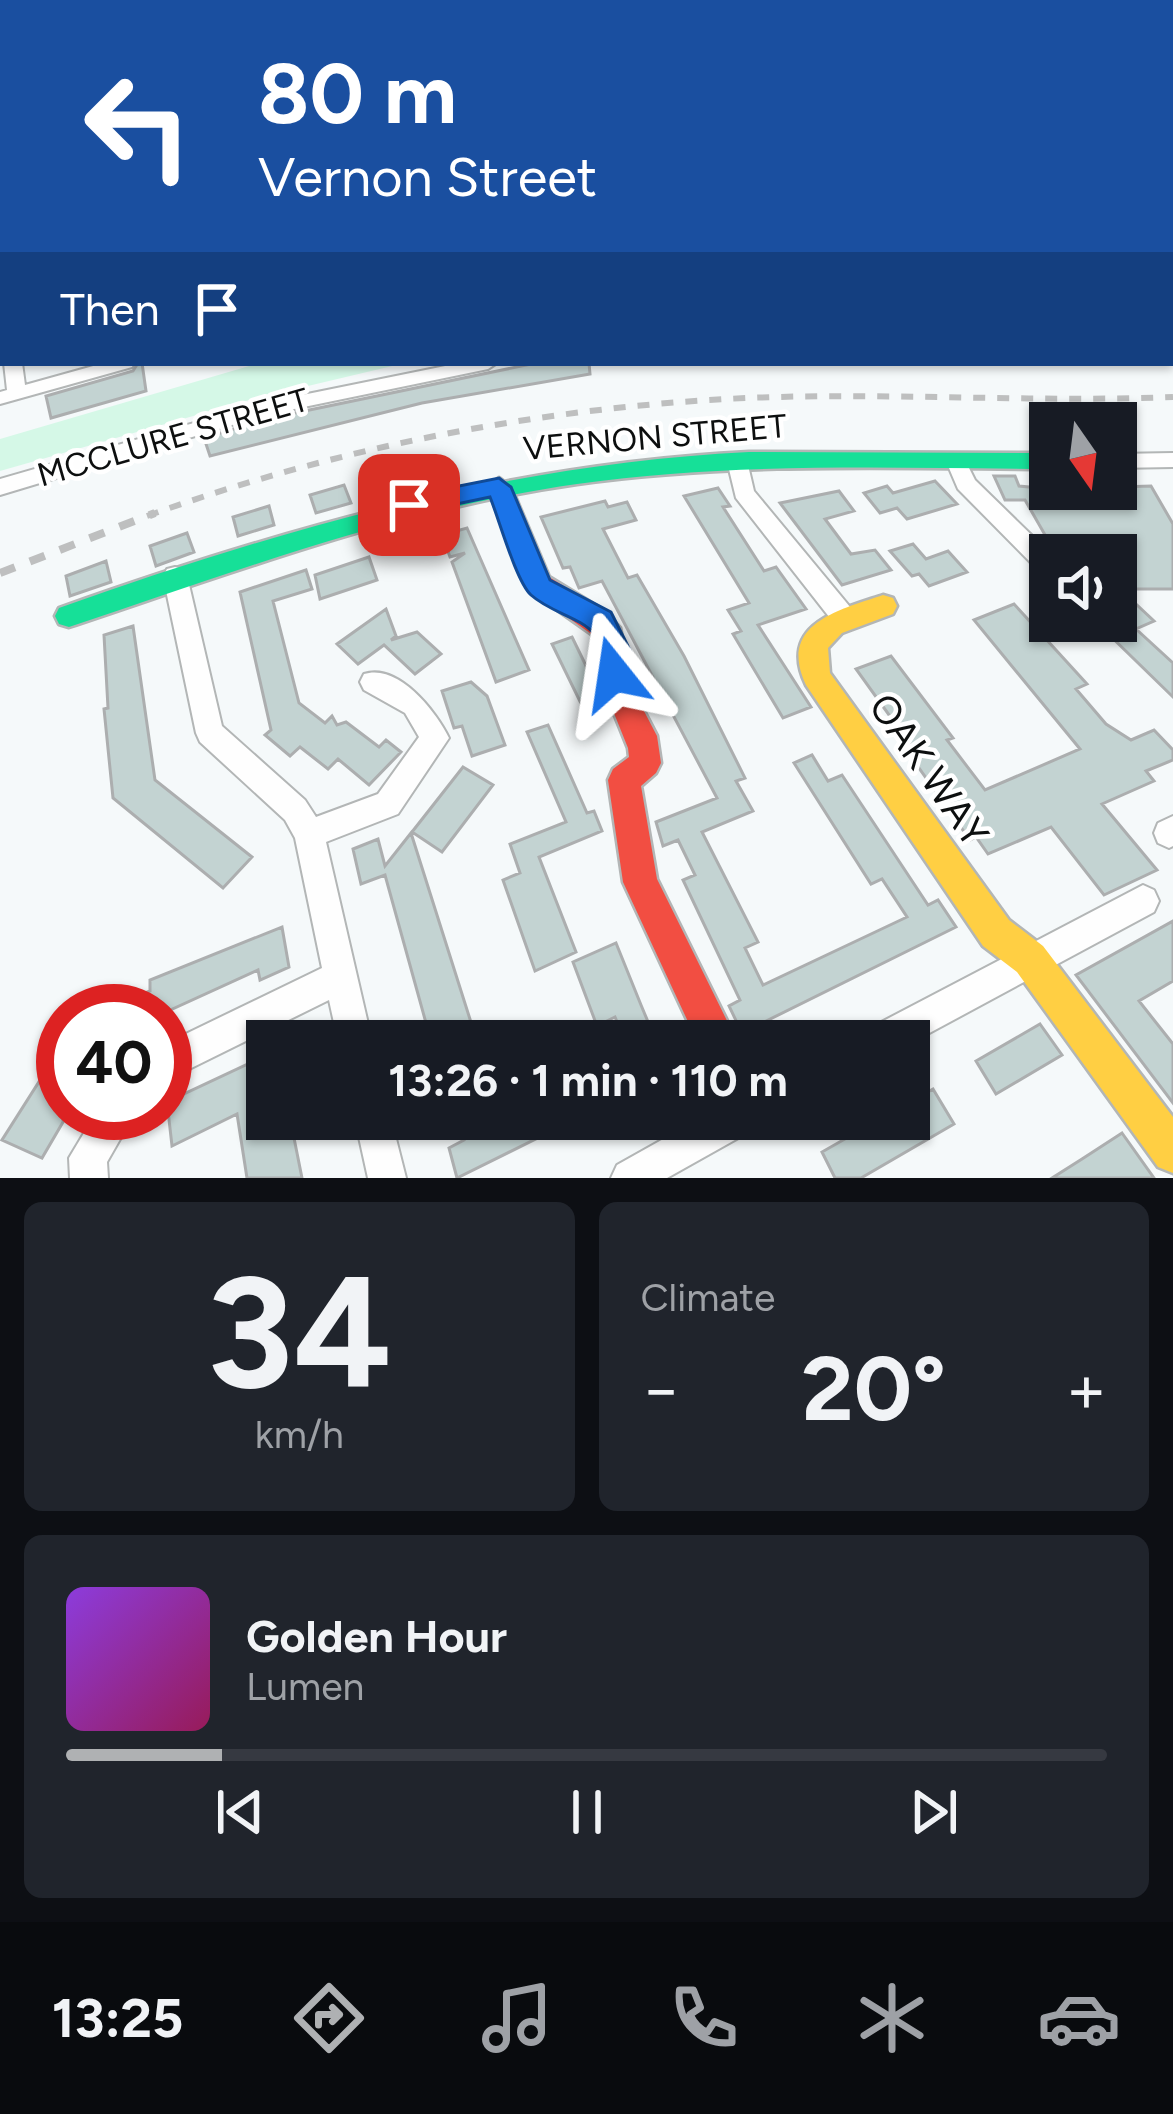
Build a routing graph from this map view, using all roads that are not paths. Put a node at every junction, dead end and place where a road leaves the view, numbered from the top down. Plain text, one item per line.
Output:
1 (13, 366) edge
2 (114, 366) edge
3 (473, 366) edge
4 (9, 396) edge
5 (737, 461) junction
6 (956, 461) junction
7 (1029, 461) edge
8 (1137, 463) edge
9 (1169, 467) edge
10 (0, 487) edge
11 (499, 487) junction
12 (1029, 547) edge
13 (175, 576) junction
14 (883, 607) dead end
15 (69, 616) dead end
16 (846, 620) junction
17 (373, 682) dead end
18 (309, 834) junction
19 (1143, 901) dead end
20 (1030, 959) junction
21 (340, 976) junction
22 (350, 1020) edge
23 (707, 1020) edge
24 (918, 1020) edge
25 (192, 1050) edge
26 (100, 1140) edge
27 (379, 1140) edge
28 (699, 1140) edge
29 (1173, 1152) edge
30 (634, 1177) edge
31 (89, 1178) edge
32 (387, 1178) edge

1 - 4 street
2 - 4 street
3 - 10 street, MCCLURE STREET
5 - 6 street, VERNON STREET
5 - 11 street, VERNON STREET
5 - 16 street
6 - 7 street, VERNON STREET
6 - 12 street
8 - 9 street
11 - 13 street, VERNON STREET
11 - 23 street
13 - 15 street, VERNON STREET
13 - 18 street
14 - 16 street
16 - 20 street, OAK WAY
17 - 18 street
18 - 21 street
19 - 20 street
20 - 24 street
20 - 29 street
21 - 22 street
21 - 25 street
26 - 31 street
27 - 32 street
28 - 30 street

